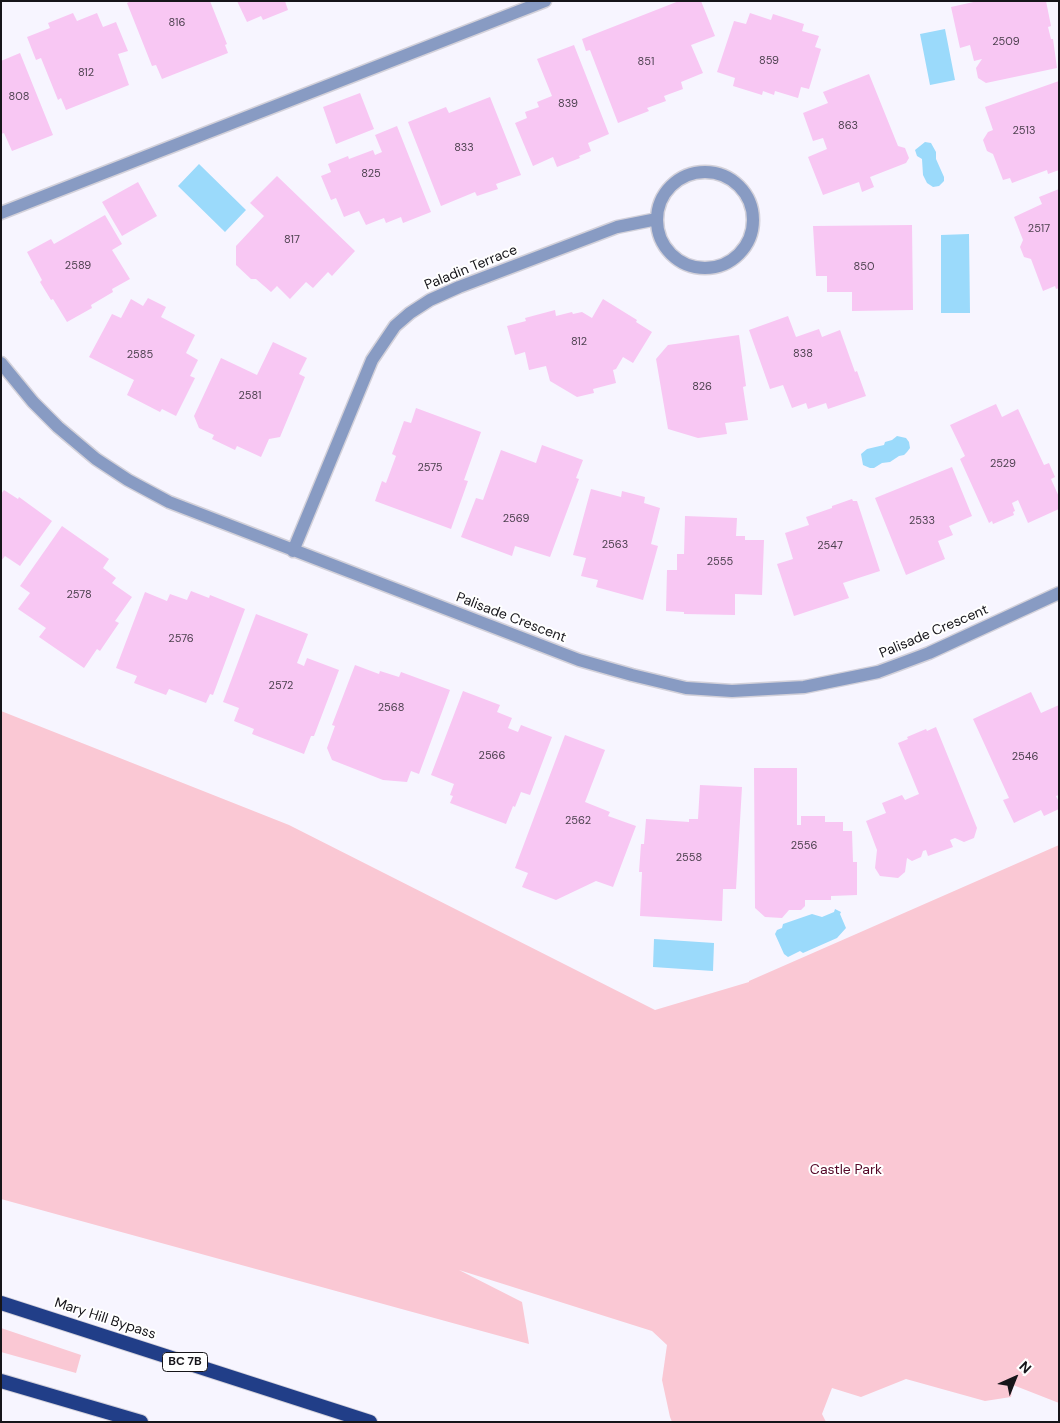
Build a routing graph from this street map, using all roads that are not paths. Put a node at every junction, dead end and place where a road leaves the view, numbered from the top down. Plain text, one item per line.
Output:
1 (545, 1) edge
2 (1, 213) edge
3 (657, 219) junction
4 (1, 363) edge
5 (293, 551) junction
6 (1059, 593) edge
7 (1, 1303) edge
8 (1, 1381) edge
9 (141, 1422) edge
10 (370, 1422) edge

1 - 2 street
3 - 3 street
3 - 5 street, Paladin Terrace
4 - 5 street, Palisade Crescent
5 - 6 street, Palisade Crescent
7 - 10 highway, Mary Hill Bypass / BC 7B
8 - 9 highway

